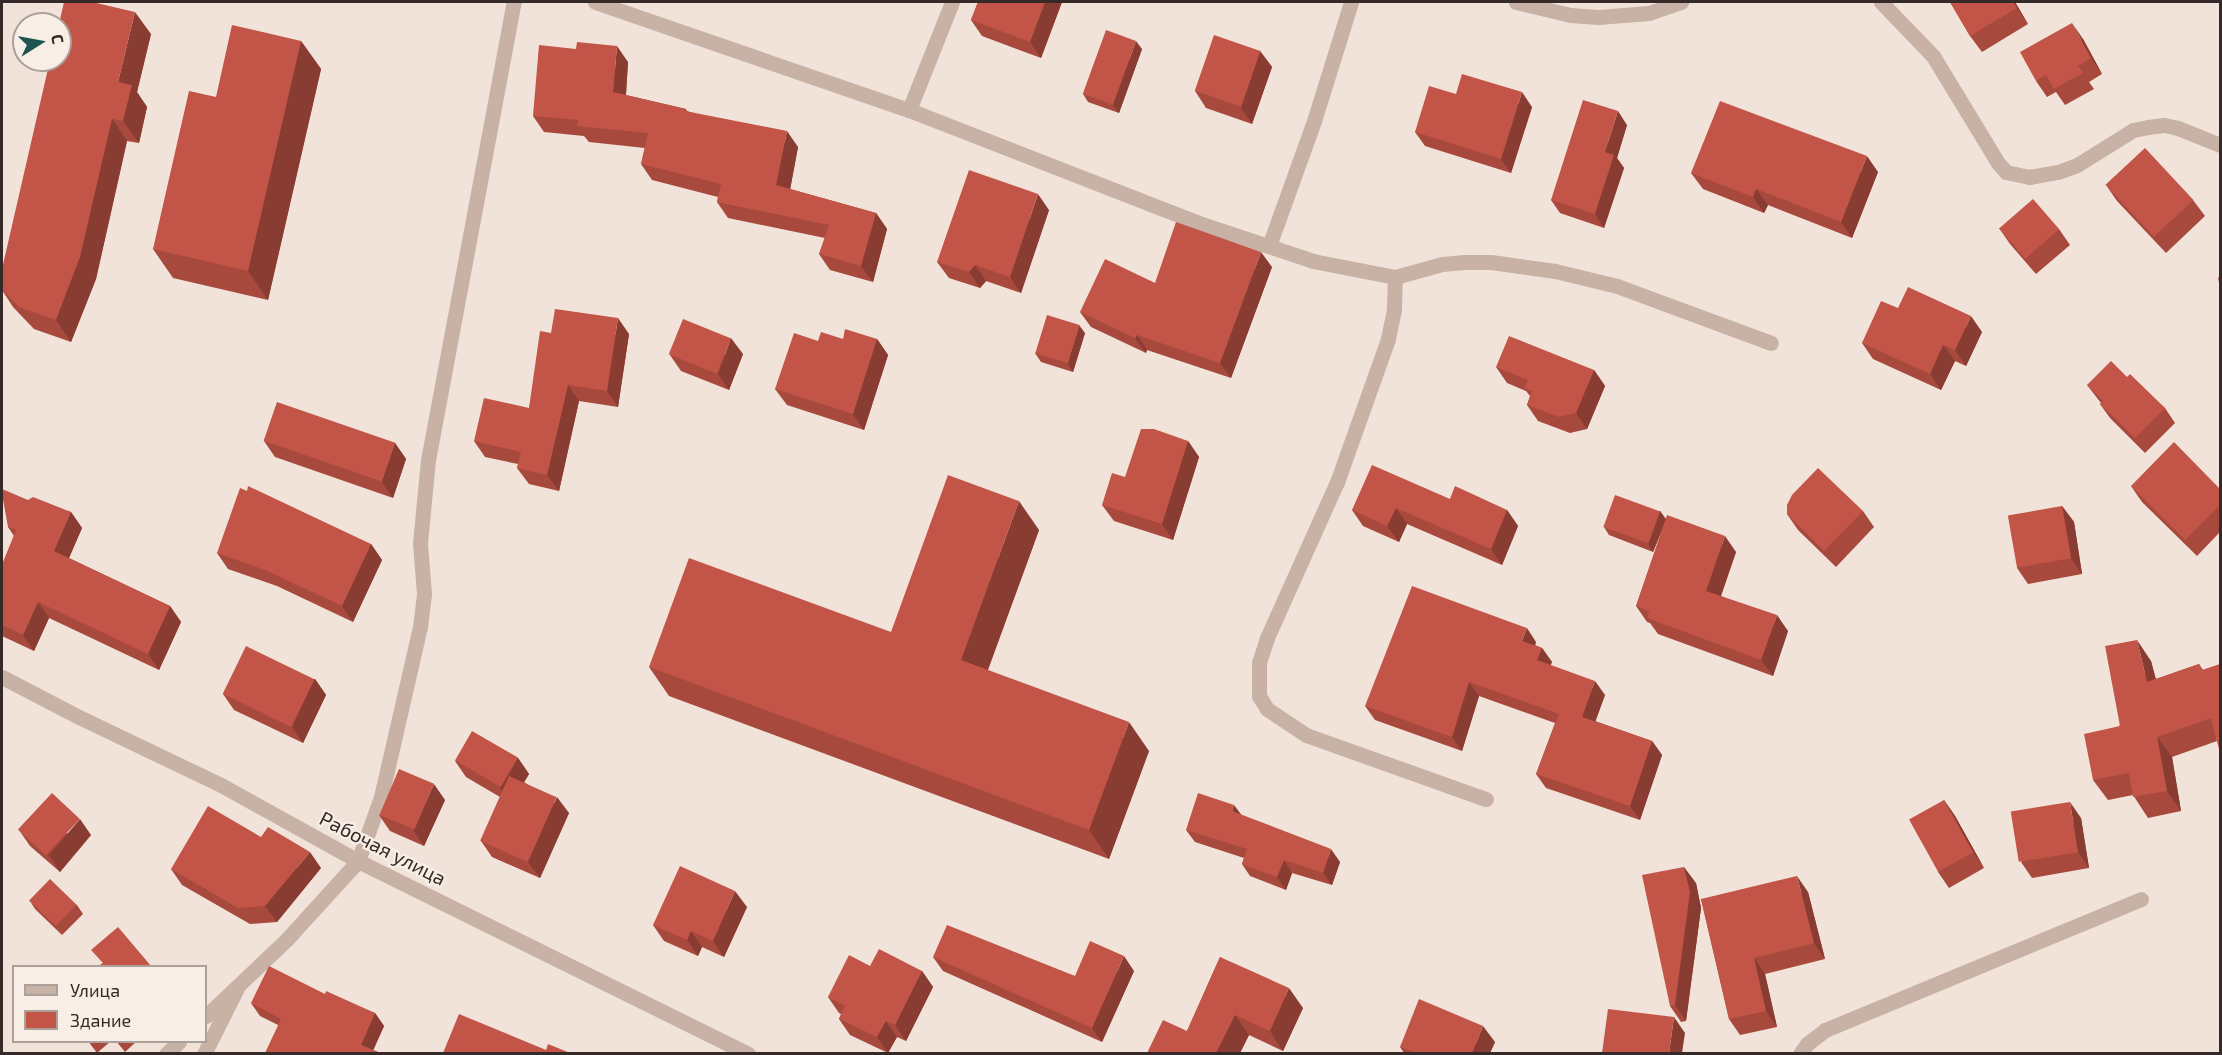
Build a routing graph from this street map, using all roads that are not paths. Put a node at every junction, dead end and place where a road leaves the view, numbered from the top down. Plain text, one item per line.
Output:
1 (514, 2) edge
2 (595, 2) edge
3 (952, 2) edge
4 (1350, 2) edge
5 (1516, 2) edge
6 (1681, 2) edge
7 (1881, 2) edge
8 (909, 111) junction
9 (2220, 145) edge
10 (1269, 246) junction
11 (1395, 277) junction
12 (1771, 343) dead end
13 (2, 676) edge
14 (1486, 799) dead end
15 (358, 861) junction
16 (2141, 900) dead end
17 (238, 986) junction
18 (207, 1015) edge
19 (204, 1053) edge
20 (748, 1053) edge
21 (1800, 1053) edge

1 - 15 street
2 - 8 street
3 - 8 street
4 - 10 street
5 - 6 street
7 - 9 street
8 - 10 street
10 - 11 street
11 - 12 street
11 - 14 street
13 - 15 street, Рабочая улица
15 - 17 street
15 - 20 street, Рабочая улица
16 - 21 street
17 - 18 street
17 - 19 street

